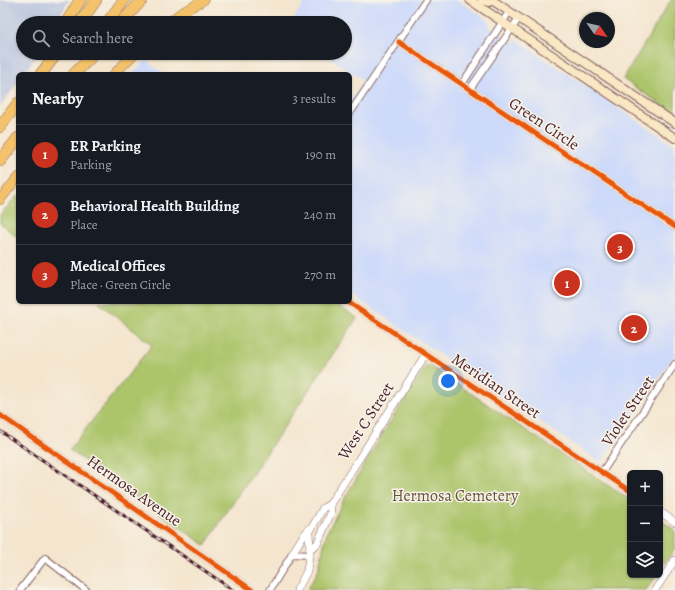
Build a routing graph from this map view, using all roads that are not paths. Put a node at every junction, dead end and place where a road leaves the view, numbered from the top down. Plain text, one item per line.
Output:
1 (80, 0) edge
2 (96, 0) edge
3 (124, 0) edge
4 (142, 0) edge
5 (204, 0) edge
6 (426, 0) edge
7 (470, 0) edge
8 (482, 0) edge
9 (492, 0) edge
10 (509, 12) junction
11 (70, 16) edge
12 (85, 16) edge
13 (112, 16) edge
14 (127, 16) edge
15 (177, 16) edge
16 (519, 18) junction
17 (503, 22) junction
18 (512, 28) junction
19 (399, 42) junction
20 (43, 60) edge
21 (52, 60) edge
22 (79, 60) edge
23 (88, 60) edge
24 (128, 60) edge
25 (35, 72) edge
26 (43, 72) edge
27 (70, 72) edge
28 (76, 72) edge
29 (116, 72) edge
30 (462, 84) junction
31 (470, 89) junction
32 (16, 103) edge
33 (16, 106) edge
34 (352, 109) edge
35 (3, 123) edge
36 (675, 123) edge
37 (675, 138) edge
38 (16, 141) edge
39 (0, 161) edge
40 (16, 180) edge
41 (0, 200) edge
42 (675, 227) edge
43 (351, 304) edge
44 (426, 354) junction
45 (675, 364) edge
46 (0, 415) edge
47 (602, 472) junction
48 (627, 489) edge
49 (330, 504) junction
50 (663, 514) edge
51 (675, 522) edge
52 (312, 525) junction
53 (310, 552) junction
54 (292, 554) junction
55 (675, 560) edge
56 (20, 590) edge
57 (86, 590) edge
58 (252, 590) edge
59 (270, 590) edge
60 (296, 590) edge
61 (655, 590) edge

1 - 11 highway
2 - 12 highway
3 - 13 highway
4 - 14 highway
5 - 15 main road
6 - 19 street
7 - 17 main road
8 - 9 main road
9 - 10 main road
10 - 16 main road
10 - 17 street
16 - 18 street
16 - 36 main road
17 - 18 main road
17 - 30 street
18 - 31 street
18 - 37 main road
19 - 30 street, Green Circle
19 - 34 street
20 - 25 highway
21 - 26 highway
22 - 27 highway
23 - 28 highway
24 - 29 main road
30 - 31 street, Green Circle
31 - 42 street, Green Circle
32 - 35 highway
33 - 35 highway
38 - 39 highway
40 - 41 main road
43 - 44 street, Meridian Street
44 - 47 street, Meridian Street
44 - 49 street, West C Street
45 - 47 street, Violet Street
46 - 58 street, Hermosa Avenue
47 - 48 street, Meridian Street
49 - 52 street, West C Street
49 - 53 street, West C Street
50 - 51 street
52 - 53 street, West C Street
52 - 54 street
53 - 54 street
53 - 60 street, West C Street
54 - 59 street
55 - 61 street
56 - 57 street

